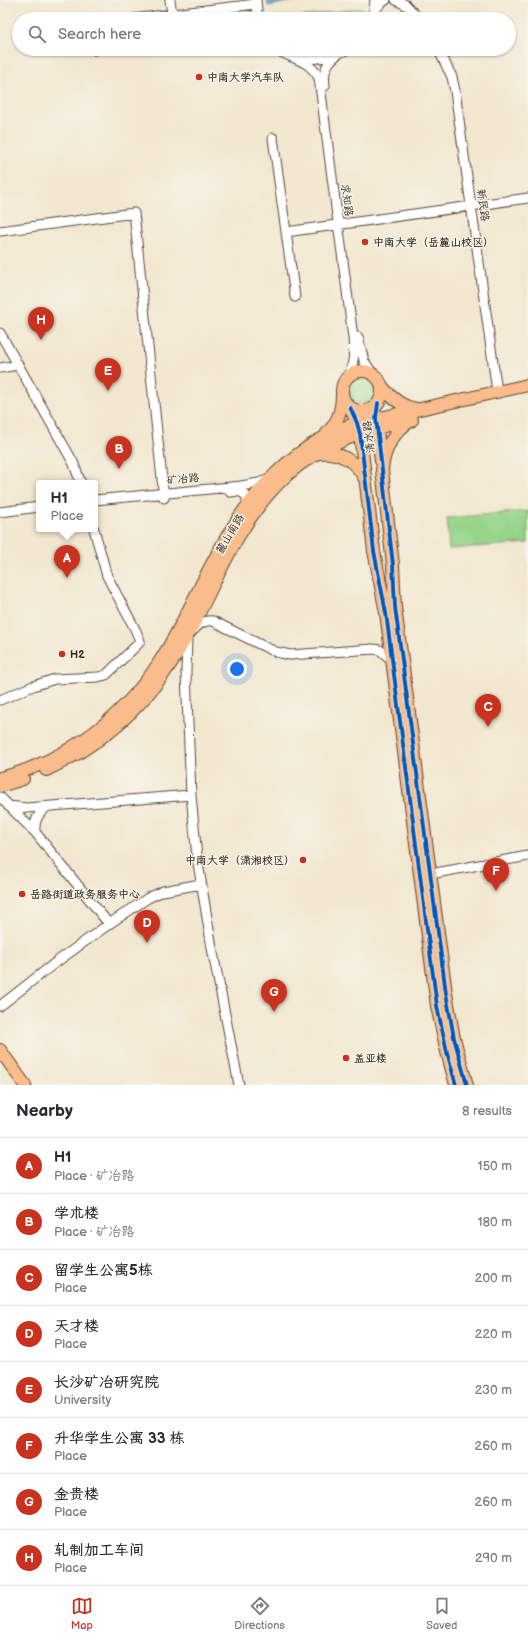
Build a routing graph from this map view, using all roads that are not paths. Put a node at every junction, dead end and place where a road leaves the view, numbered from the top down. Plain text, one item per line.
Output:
1 (170, 0) edge
2 (377, 0) edge
3 (386, 0) edge
4 (396, 0) edge
5 (256, 2) edge
6 (172, 12) edge
7 (186, 12) edge
8 (257, 12) edge
9 (375, 12) edge
10 (376, 12) edge
11 (412, 12) edge
12 (292, 56) edge
13 (328, 56) edge
14 (336, 56) edge
15 (442, 56) edge
16 (297, 58) junction
17 (273, 138) dead end
18 (528, 198) edge
19 (470, 205) junction
20 (340, 224) junction
21 (0, 231) edge
22 (286, 232) junction
23 (295, 297) dead end
24 (0, 333) edge
25 (18, 365) junction
26 (0, 368) edge
27 (373, 374) junction
28 (347, 377) junction
29 (528, 385) edge
30 (382, 386) junction
31 (497, 391) junction
32 (342, 392) junction
33 (528, 392) edge
34 (378, 403) junction
35 (350, 407) junction
36 (419, 412) junction
37 (377, 423) junction
38 (358, 428) junction
39 (322, 438) junction
40 (318, 453) junction
41 (382, 470) junction
42 (272, 478) junction
43 (80, 480) edge
44 (366, 481) junction
45 (164, 496) junction
46 (98, 500) edge
47 (98, 506) edge
48 (247, 506) junction
49 (36, 507) edge
50 (0, 512) edge
51 (36, 512) edge
52 (0, 518) edge
53 (95, 532) edge
54 (187, 637) junction
55 (392, 660) junction
56 (169, 667) junction
57 (186, 673) junction
58 (0, 700) edge
59 (0, 778) edge
60 (0, 786) edge
61 (191, 795) junction
62 (0, 797) edge
63 (8, 806) junction
64 (47, 807) junction
65 (35, 832) junction
66 (528, 856) edge
67 (528, 862) edge
68 (425, 878) junction
69 (201, 884) junction
70 (109, 924) junction
71 (0, 1006) edge
72 (0, 1050) edge
73 (25, 1085) edge
74 (239, 1085) edge
75 (456, 1085) edge
76 (467, 1085) edge

1 - 6 street
2 - 3 street
2 - 9 street
3 - 10 street
4 - 11 street
5 - 7 street
5 - 8 street
12 - 16 street, 求知路
13 - 16 street
14 - 20 street, 求知路
15 - 19 street, 新民路
16 - 20 street, 求知路
17 - 22 street
18 - 19 street
19 - 20 street
19 - 31 street, 新民路
20 - 22 street
20 - 27 street, 求知路
20 - 28 street, 求知路
21 - 45 street
22 - 23 street
24 - 25 street
25 - 26 street
25 - 43 street
27 - 28 main road
27 - 30 main road
28 - 32 main road
29 - 31 main road, 麓山南路
30 - 34 main road
30 - 36 main road
31 - 36 main road, 麓山南路
32 - 35 main road
32 - 39 main road
33 - 36 main road, 麓山南路
34 - 35 main road
34 - 37 main road, 清水路
35 - 38 main road, 清水路
36 - 37 main road, 麓山南路
36 - 41 main road
37 - 38 main road, 麓山南路
37 - 41 main road, 清水路
38 - 39 main road, 麓山南路
38 - 40 main road, 麓山南路
38 - 44 main road, 清水路
39 - 42 main road, 麓山南路
40 - 44 main road
40 - 54 main road, 麓山南路
41 - 68 main road, 清水路
42 - 45 street, 矿冶路
42 - 48 main road, 麓山南路
44 - 55 main road, 清水路
45 - 46 street, 矿冶路
45 - 47 street, 矿冶路
45 - 48 street, 矿冶路
48 - 59 main road, 麓山南路
49 - 50 street
51 - 52 street
53 - 58 street
54 - 55 street
54 - 56 main road, 麓山南路
54 - 57 street
55 - 68 main road, 清水路
56 - 57 street
56 - 60 main road, 麓山南路
57 - 61 street
61 - 64 street
61 - 69 street
62 - 63 street
63 - 64 street
63 - 65 street
64 - 65 street
65 - 70 street
66 - 68 street
67 - 68 street
68 - 75 main road
68 - 76 main road
69 - 70 street
69 - 74 street
70 - 71 street
72 - 73 main road

